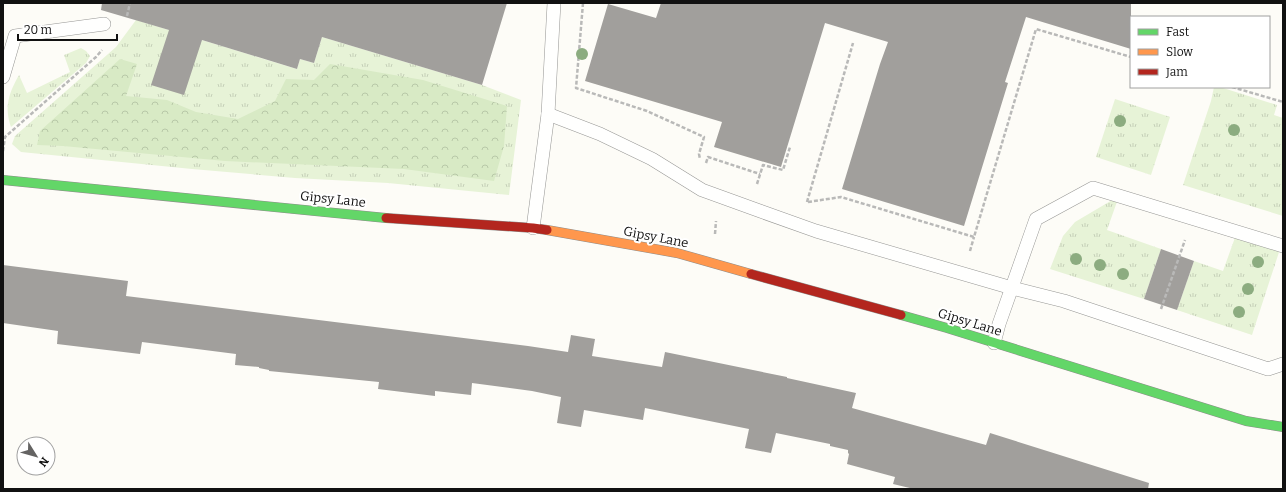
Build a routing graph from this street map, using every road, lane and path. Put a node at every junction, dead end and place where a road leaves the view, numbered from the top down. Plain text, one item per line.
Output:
1 (554, 3) edge
2 (583, 3) edge
3 (104, 24) dead end
4 (853, 43) dead end
5 (106, 45) dead end
6 (1130, 57) edge
7 (3, 77) edge
8 (1235, 88) edge
9 (1283, 102) edge
10 (548, 114) junction
11 (790, 147) dead end
12 (3, 152) edge
13 (701, 163) dead end
14 (704, 168) dead end
15 (760, 174) junction
16 (3, 180) edge
17 (756, 186) dead end
18 (800, 200) dead end
19 (807, 202) junction
20 (1192, 218) junction
21 (533, 228) junction
22 (1283, 246) edge
23 (1012, 288) junction
24 (1153, 330) junction
25 (994, 342) junction
26 (1283, 364) edge
27 (1283, 427) edge

1 - 10 lane
2 - 13 path
3 - 7 lane
4 - 19 path
5 - 12 path
6 - 19 path
8 - 9 path
10 - 21 lane
10 - 23 lane
11 - 15 path
14 - 15 path
15 - 17 path
16 - 21 street, Gipsy Lane
18 - 19 path
20 - 22 lane
20 - 23 lane
20 - 24 path
21 - 25 street, Gipsy Lane
23 - 24 lane
23 - 25 lane
24 - 26 lane
25 - 27 street, Gipsy Lane

